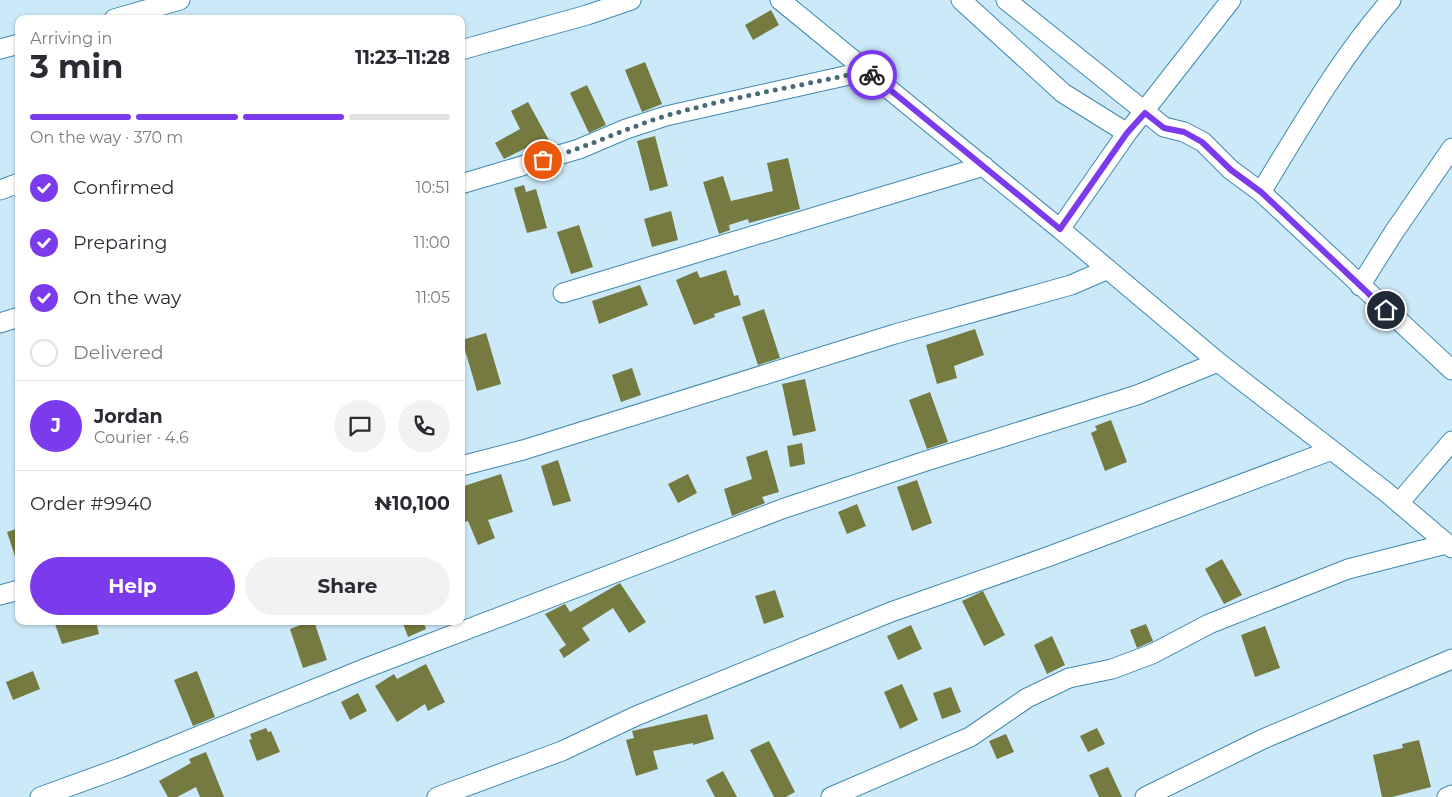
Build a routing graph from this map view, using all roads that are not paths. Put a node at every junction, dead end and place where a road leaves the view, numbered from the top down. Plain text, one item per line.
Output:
1 (180, 0) edge
2 (631, 0) edge
3 (780, 0) edge
4 (961, 0) edge
5 (1006, 0) edge
6 (1232, 0) edge
7 (1391, 0) edge
8 (128, 15) edge
9 (15, 45) edge
10 (0, 49) edge
11 (465, 49) edge
12 (867, 71) junction
13 (1145, 113) junction
14 (1127, 133) junction
15 (1452, 148) edge
16 (984, 166) junction
17 (465, 183) edge
18 (15, 184) edge
19 (0, 190) edge
20 (1261, 192) junction
21 (1060, 229) junction
22 (1108, 269) junction
23 (1360, 286) junction
24 (563, 294) dead end
25 (15, 318) edge
26 (0, 323) edge
27 (1218, 362) junction
28 (1452, 370) edge
29 (1452, 441) edge
30 (1332, 450) junction
31 (465, 465) edge
32 (1399, 503) junction
33 (1449, 546) edge
34 (15, 591) edge
35 (0, 596) edge
36 (1452, 659) edge
37 (1452, 795) edge
38 (40, 797) edge
39 (438, 797) edge
40 (831, 797) edge
41 (1145, 797) edge
42 (1447, 797) edge

1 - 8 street
2 - 11 street
3 - 12 street
4 - 14 street
5 - 13 street
6 - 13 street
7 - 20 street
9 - 10 street
12 - 16 street
12 - 17 street
13 - 14 street
13 - 20 street
14 - 21 street
15 - 23 street
16 - 21 street
16 - 24 street
18 - 19 street
20 - 23 street
21 - 22 street
22 - 27 street
22 - 31 street
23 - 28 street
25 - 26 street
27 - 30 street
27 - 38 street
29 - 32 street
30 - 32 street
30 - 39 street
32 - 33 street
33 - 40 street
34 - 35 street
36 - 41 street
37 - 42 street

